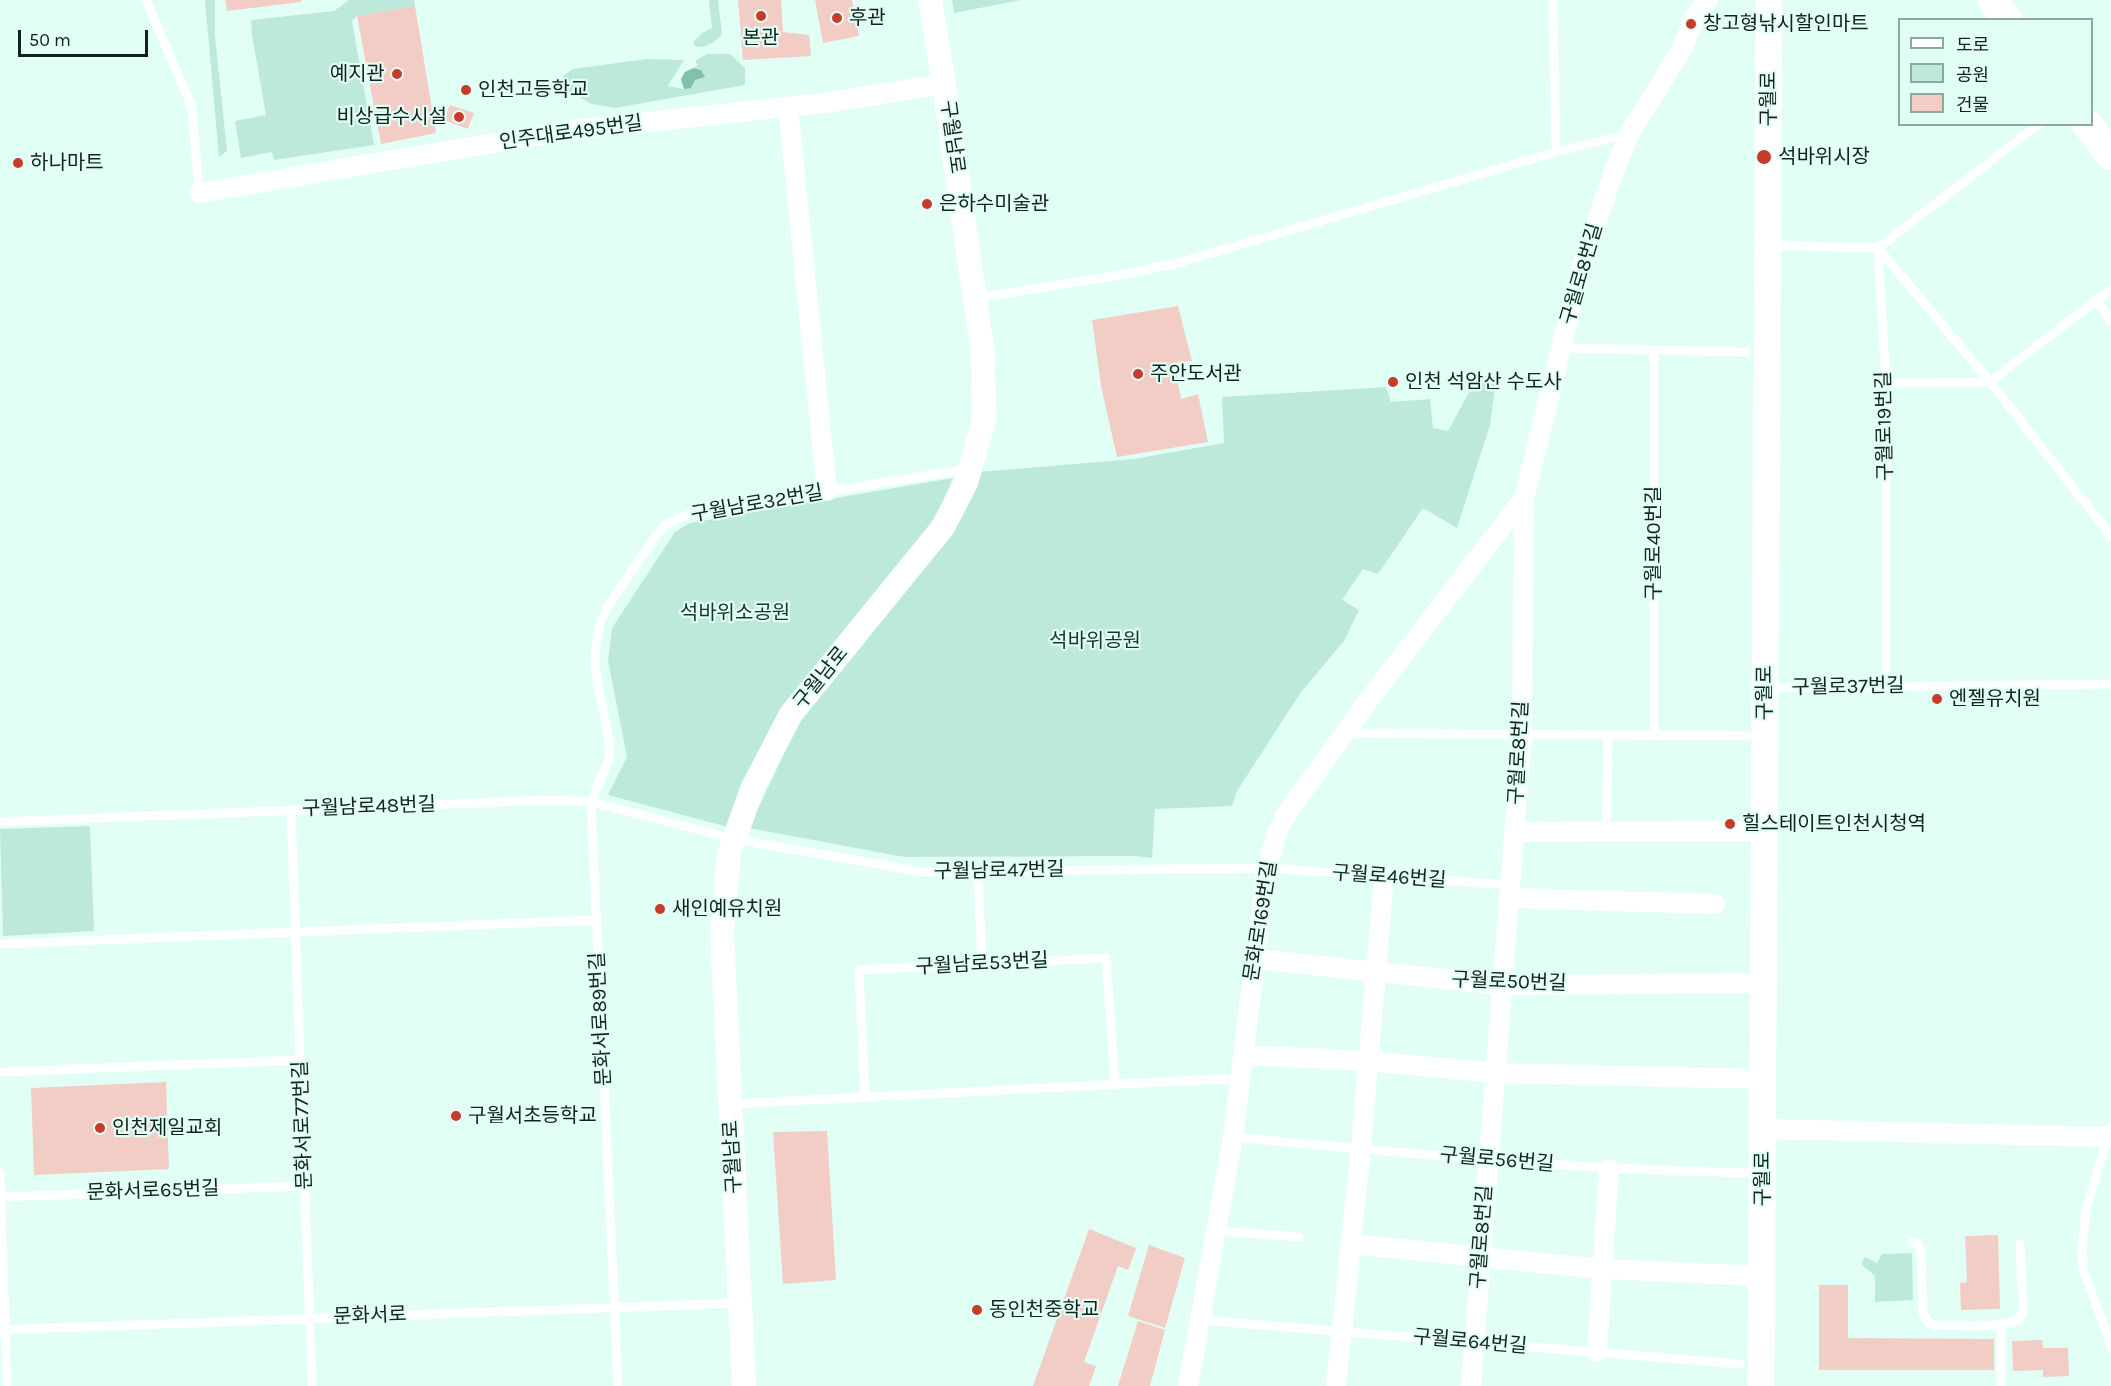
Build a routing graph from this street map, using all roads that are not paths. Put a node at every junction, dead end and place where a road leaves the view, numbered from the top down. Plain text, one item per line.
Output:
1 (146, 0) edge
2 (930, 0) edge
3 (1553, 0) edge
4 (1708, 0) edge
5 (1769, 0) edge
6 (1992, 0) edge
7 (2006, 18) edge
8 (944, 84) junction
9 (788, 107) junction
10 (2036, 126) edge
11 (1630, 133) junction
12 (1556, 152) junction
13 (199, 193) joint
14 (1768, 245) junction
15 (1878, 248) junction
16 (2111, 289) edge
17 (974, 298) junction
18 (2096, 300) junction
19 (2111, 320) edge
20 (1561, 348) junction
21 (1654, 350) junction
22 (1746, 352) dead end
23 (1990, 382) junction
24 (1886, 383) junction
25 (970, 468) junction
26 (827, 491) junction
27 (1524, 498) junction
28 (2111, 536) edge
29 (2111, 684) edge
30 (1886, 686) junction
31 (1765, 688) junction
32 (1346, 732) junction
33 (1522, 734) junction
34 (1608, 735) junction
35 (1654, 735) junction
36 (1765, 736) junction
37 (591, 802) junction
38 (291, 810) junction
39 (0, 822) edge
40 (1764, 831) junction
41 (1514, 832) junction
42 (1606, 832) junction
43 (734, 839) junction
44 (1267, 868) junction
45 (978, 872) junction
46 (1384, 878) junction
47 (1510, 891) junction
48 (1715, 904) dead end
49 (597, 920) junction
50 (296, 932) junction
51 (0, 944) edge
52 (1255, 959) junction
53 (982, 964) junction
54 (1375, 972) junction
55 (1764, 983) junction
56 (1502, 985) junction
57 (1242, 1055) junction
58 (300, 1060) junction
59 (1368, 1061) junction
60 (0, 1072) edge
61 (1495, 1073) junction
62 (1240, 1078) junction
63 (1763, 1079) junction
64 (1115, 1084) junction
65 (865, 1097) junction
66 (730, 1104) junction
67 (1763, 1129) junction
68 (2109, 1132) edge
69 (1233, 1137) junction
70 (1361, 1148) junction
71 (1488, 1160) junction
72 (1609, 1169) junction
73 (0, 1173) edge
74 (1762, 1173) junction
75 (305, 1186) junction
76 (1, 1197) edge
77 (1216, 1231) junction
78 (1299, 1237) dead end
79 (1912, 1242) dead end
80 (1351, 1244) junction
81 (2020, 1244) dead end
82 (1481, 1257) junction
83 (1602, 1269) junction
84 (1762, 1276) junction
85 (740, 1303) junction
86 (615, 1307) junction
87 (310, 1318) junction
88 (1200, 1320) junction
89 (2001, 1324) junction
90 (3, 1330) edge
91 (1342, 1332) junction
92 (1474, 1342) junction
93 (2111, 1346) edge
94 (1597, 1352) junction
95 (1740, 1364) dead end
96 (7, 1386) edge
97 (312, 1386) edge
98 (618, 1386) edge
99 (744, 1386) edge
100 (1188, 1386) edge
101 (1336, 1386) edge
102 (1471, 1386) edge
103 (1761, 1386) edge
104 (2001, 1386) edge

1 - 13 lane
2 - 8 street, 구월남로
3 - 12 lane
4 - 11 street, 구월로8번길
5 - 14 main road, 구월로
6 - 7 main road
8 - 9 street, 인주대로495번길
8 - 17 street, 구월남로
9 - 13 street, 인주대로495번길
9 - 26 street
10 - 15 lane
11 - 12 lane
11 - 20 street, 구월로8번길
12 - 17 lane
14 - 15 lane
14 - 31 main road, 구월로
15 - 23 lane
15 - 24 lane, 구월로19번길
16 - 18 lane
17 - 25 street, 구월남로
18 - 19 lane
18 - 23 lane
20 - 21 lane
20 - 27 street, 구월로8번길
21 - 22 lane
21 - 35 lane, 구월로40번길
23 - 24 lane
23 - 28 lane
24 - 30 lane, 구월로19번길
25 - 26 lane, 구월남로32번길
25 - 43 street, 구월남로
26 - 37 lane, 구월남로32번길
27 - 32 street, 문화로169번길
27 - 33 street, 구월로8번길
29 - 30 lane, 구월로37번길
30 - 31 lane, 구월로37번길
31 - 36 main road, 구월로
32 - 33 lane
32 - 44 street, 문화로169번길
33 - 34 lane
33 - 41 street, 구월로8번길
34 - 35 lane
34 - 42 lane
35 - 36 lane
36 - 40 main road, 구월로
37 - 38 lane, 구월남로48번길
37 - 43 lane, 구월남로48번길
37 - 49 lane, 문화서로89번길
38 - 39 lane, 구월남로48번길
38 - 50 lane, 문화서로77번길
40 - 42 street
40 - 55 main road, 구월로
41 - 42 street
41 - 47 street, 구월로8번길
43 - 45 lane, 구월남로47번길
43 - 66 street, 구월남로
44 - 45 lane, 구월남로47번길
44 - 46 lane, 구월로46번길
44 - 52 street, 문화로169번길
45 - 53 lane
46 - 47 lane, 구월로46번길
46 - 54 street
47 - 48 street
47 - 56 street, 구월로8번길
49 - 50 lane
49 - 86 lane, 문화서로89번길
50 - 51 lane
50 - 58 lane, 문화서로77번길
52 - 54 street, 구월로50번길
52 - 57 street, 문화로169번길
53 - 64 lane, 구월남로53번길
53 - 65 lane, 구월남로53번길
54 - 56 street, 구월로50번길
54 - 59 street
55 - 56 street, 구월로50번길
55 - 63 main road, 구월로
56 - 61 street, 구월로8번길
57 - 59 street
57 - 62 street, 문화로169번길
58 - 60 lane
58 - 75 lane, 문화서로77번길
59 - 61 street
59 - 70 street
61 - 63 street
61 - 71 street, 구월로8번길
62 - 64 lane
62 - 69 street, 문화로169번길
63 - 67 main road, 구월로
64 - 65 lane
65 - 66 lane
66 - 85 street, 구월남로
67 - 68 street
67 - 74 main road, 구월로
68 - 93 lane
69 - 70 lane, 구월로56번길
69 - 77 street, 문화로169번길
70 - 71 lane, 구월로56번길
70 - 80 street
71 - 72 lane, 구월로56번길
71 - 82 street, 구월로8번길
72 - 74 lane, 구월로56번길
72 - 83 street
73 - 76 lane
74 - 84 main road, 구월로
75 - 76 lane, 문화서로65번길
75 - 87 lane, 문화서로77번길
76 - 90 lane
77 - 78 lane
77 - 88 street, 문화로169번길
79 - 89 lane
80 - 82 street
80 - 91 street
81 - 89 lane
82 - 83 street
82 - 92 street, 구월로8번길
83 - 84 street
83 - 94 street
84 - 103 main road, 구월로
85 - 86 lane, 문화서로
85 - 99 street, 구월남로
86 - 87 lane, 문화서로
86 - 98 lane, 문화서로89번길
87 - 90 lane, 문화서로
87 - 97 lane, 문화서로77번길
88 - 91 lane, 구월로64번길
88 - 100 street, 문화로169번길
89 - 104 lane
90 - 96 lane
91 - 92 lane, 구월로64번길
91 - 101 street
92 - 94 lane, 구월로64번길
92 - 102 street, 구월로8번길
94 - 95 lane, 구월로64번길

